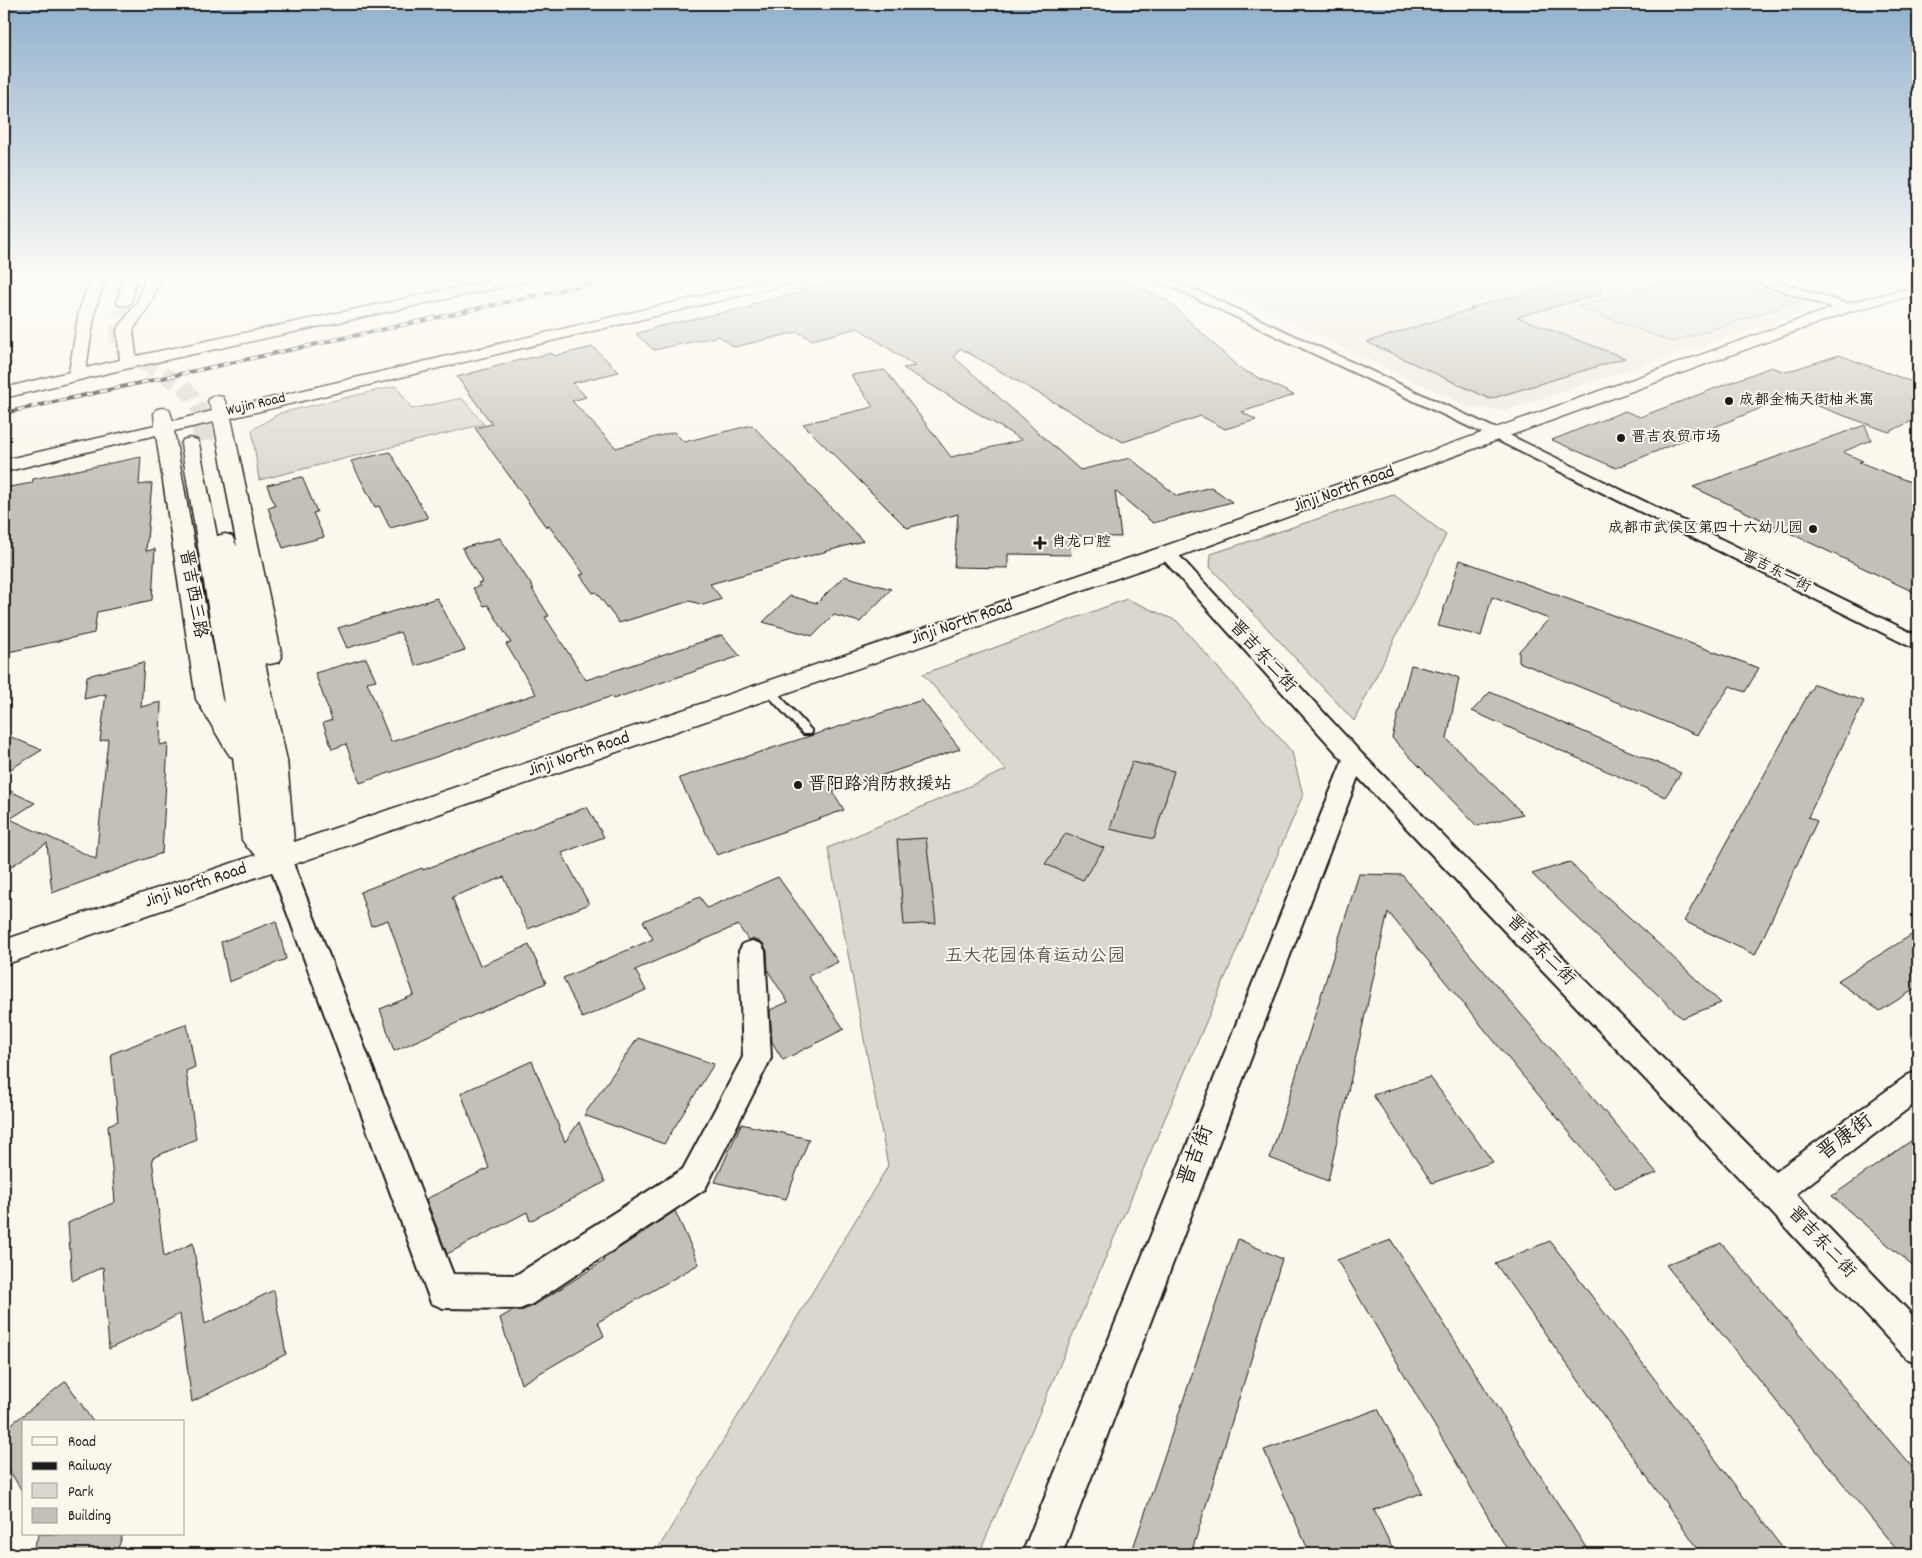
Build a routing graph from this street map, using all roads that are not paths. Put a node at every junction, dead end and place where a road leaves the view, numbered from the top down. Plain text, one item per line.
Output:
1 (81, 350) edge
2 (128, 350) edge
3 (181, 350) edge
4 (184, 350) edge
5 (454, 350) edge
6 (475, 350) edge
7 (1315, 350) edge
8 (1731, 350) edge
9 (130, 361) junction
10 (78, 374) junction
11 (4, 388) edge
12 (4, 393) edge
13 (219, 407) junction
14 (163, 421) junction
15 (1498, 434) junction
16 (4, 450) edge
17 (4, 466) edge
18 (1167, 553) junction
19 (1918, 643) edge
20 (768, 689) junction
21 (807, 732) dead end
22 (1354, 759) junction
23 (274, 760) junction
24 (248, 765) junction
25 (278, 858) junction
26 (752, 951) dead end
27 (4, 953) edge
28 (1918, 1084) edge
29 (1773, 1192) junction
30 (1918, 1346) edge
31 (1042, 1554) edge

1 - 10 street
2 - 9 street
3 - 9 street
4 - 9 street
5 - 13 street, Wujin Road
6 - 13 street, Wujin Road
7 - 15 street, 晋吉东一街
8 - 15 street, Jinji North Road
9 - 10 street
10 - 11 street
10 - 12 street
13 - 14 street, Wujin Road
13 - 23 street, 晋吉西三路
14 - 16 street, Wujin Road
14 - 17 street, Wujin Road
14 - 24 street, 晋吉西三路
15 - 18 street, Jinji North Road
15 - 19 street, 晋吉东一街
18 - 20 street, Jinji North Road
18 - 22 street, 晋吉东二街
20 - 21 lane
20 - 25 street, Jinji North Road
22 - 29 street, 晋吉东二街
22 - 31 street, 晋吉街
23 - 24 street, 晋吉西三路
23 - 25 street, 晋吉西三路
24 - 25 street, 晋吉西三路
25 - 26 street
25 - 27 street, Jinji North Road
28 - 29 street, 晋康街
29 - 30 street, 晋吉东二街

